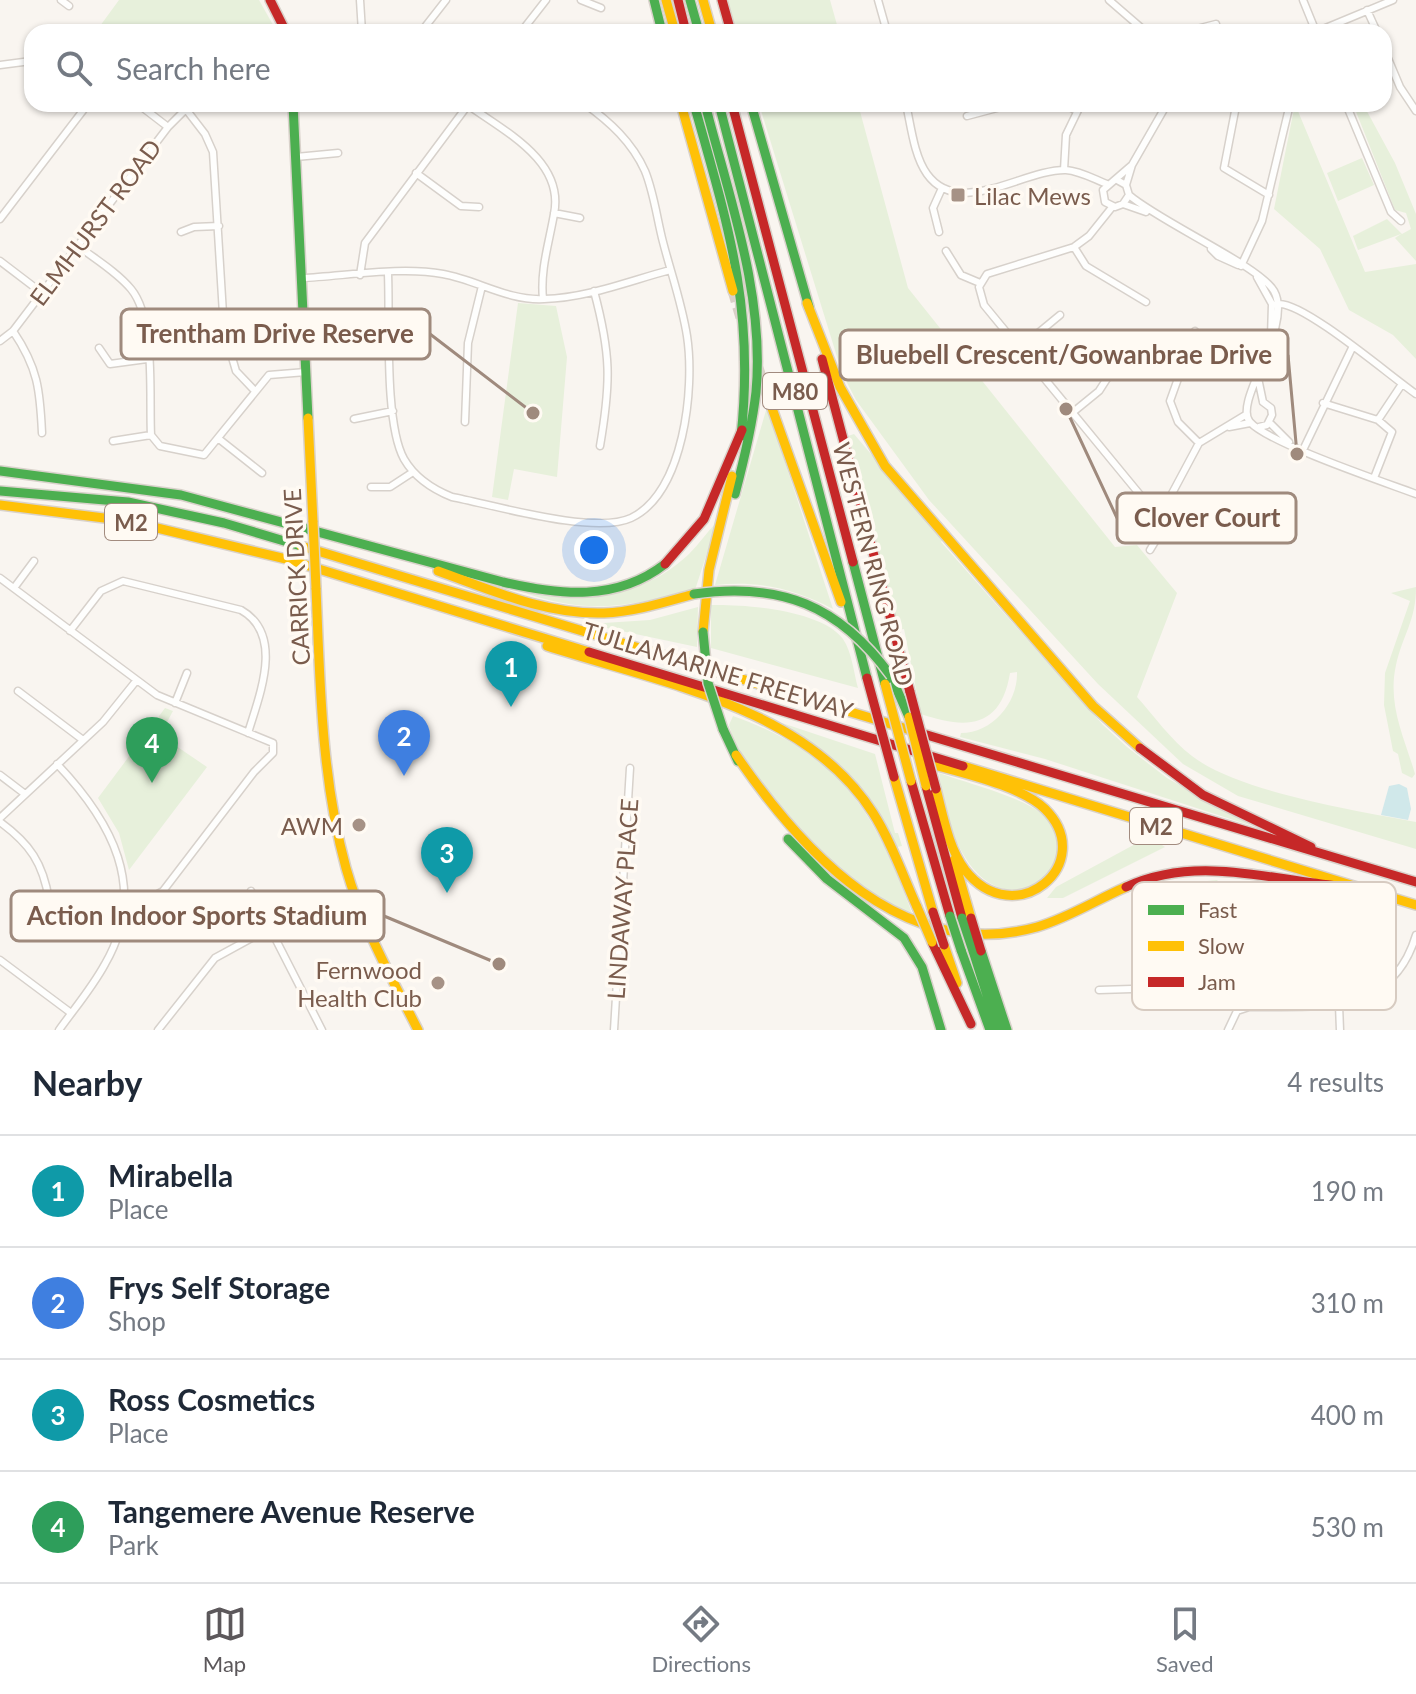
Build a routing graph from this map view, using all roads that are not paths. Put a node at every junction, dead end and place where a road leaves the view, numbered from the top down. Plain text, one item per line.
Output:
1 (61, 0) edge
2 (270, 0) edge
3 (360, 0) edge
4 (446, 0) edge
5 (546, 0) edge
6 (581, 0) edge
7 (654, 0) edge
8 (666, 0) edge
9 (678, 0) edge
10 (690, 0) edge
11 (703, 0) edge
12 (722, 0) edge
13 (878, 0) edge
14 (1109, 0) edge
15 (1303, 0) edge
16 (1393, 0) edge
17 (69, 6) dead end
18 (601, 8) dead end
19 (1367, 10) junction
20 (282, 24) edge
21 (362, 24) edge
22 (427, 24) edge
23 (527, 24) edge
24 (660, 24) edge
25 (673, 24) edge
26 (684, 24) edge
27 (697, 24) edge
28 (710, 24) edge
29 (729, 24) edge
30 (885, 24) edge
31 (1137, 24) edge
32 (1313, 24) edge
33 (1335, 24) edge
34 (1373, 24) edge
35 (24, 62) edge
36 (0, 65) edge
37 (1392, 68) edge
38 (1416, 111) edge
39 (82, 112) edge
40 (148, 112) edge
41 (182, 112) edge
42 (192, 112) edge
43 (293, 112) edge
44 (463, 112) edge
45 (477, 112) edge
46 (596, 112) edge
47 (683, 112) edge
48 (696, 112) edge
49 (707, 112) edge
50 (721, 112) edge
51 (734, 112) edge
52 (753, 112) edge
53 (908, 112) edge
54 (982, 112) edge
55 (1077, 112) edge
56 (1162, 112) edge
57 (1235, 112) edge
58 (1288, 112) edge
59 (1349, 112) edge
60 (967, 116) dead end
61 (168, 127) junction
62 (338, 153) dead end
63 (296, 157) junction
64 (1132, 165) junction
65 (1064, 170) junction
66 (416, 173) junction
67 (1117, 180) junction
68 (1126, 185) junction
69 (1105, 187) junction
70 (942, 188) junction
71 (1129, 195) junction
72 (1269, 195) junction
73 (1105, 202) junction
74 (1123, 204) junction
75 (1113, 206) junction
76 (479, 207) dead end
77 (554, 213) junction
78 (1149, 213) junction
79 (580, 218) dead end
80 (0, 219) edge
81 (1401, 221) dead end
82 (1097, 225) junction
83 (219, 226) junction
84 (181, 232) dead end
85 (939, 232) dead end
86 (78, 246) junction
87 (1074, 247) junction
88 (946, 251) dead end
89 (0, 261) edge
90 (1241, 266) junction
91 (670, 270) junction
92 (388, 274) junction
93 (360, 275) junction
94 (1256, 276) junction
95 (302, 278) junction
96 (980, 283) junction
97 (482, 286) junction
98 (594, 291) junction
99 (733, 291) tunnel mouth
100 (42, 293) junction
101 (543, 299) junction
102 (1146, 302) dead end
103 (807, 303) junction
104 (1279, 304) junction
105 (1060, 315) dead end
106 (13, 331) junction
107 (1195, 331) dead end
108 (0, 341) edge
109 (1270, 341) junction
110 (99, 348) dead end
111 (1020, 348) junction
112 (1352, 348) junction
113 (147, 359) junction
114 (1119, 360) dead end
115 (306, 372) junction
116 (1257, 374) junction
117 (1402, 384) junction
118 (254, 390) junction
119 (1416, 394) edge
120 (768, 397) tunnel mouth
121 (1263, 402) junction
122 (1323, 403) junction
123 (1251, 404) junction
124 (393, 411) junction
125 (1072, 413) junction
126 (1247, 414) junction
127 (354, 419) dead end
128 (1378, 420) junction
129 (465, 422) dead end
130 (1269, 422) junction
131 (1250, 423) junction
132 (1259, 427) junction
133 (1226, 428) junction
134 (742, 430) junction
135 (42, 433) dead end
136 (151, 435) junction
137 (219, 439) junction
138 (113, 441) dead end
139 (1199, 443) junction
140 (1292, 445) junction
141 (600, 446) dead end
142 (1303, 450) junction
143 (0, 471) edge
144 (413, 472) junction
145 (262, 473) dead end
146 (1374, 478) junction
147 (371, 487) dead end
148 (0, 488) edge
149 (1416, 494) edge
150 (0, 505) edge
151 (1160, 505) junction
152 (339, 538) junction
153 (1150, 550) dead end
154 (34, 561) dead end
155 (709, 570) junction
156 (0, 578) edge
157 (14, 588) junction
158 (398, 595) junction
159 (70, 631) junction
160 (187, 673) dead end
161 (867, 678) junction
162 (136, 681) junction
163 (18, 691) dead end
164 (738, 698) junction
165 (175, 703) junction
166 (248, 733) junction
167 (83, 740) junction
168 (736, 755) junction
169 (57, 764) junction
170 (630, 768) dead end
171 (0, 775) edge
172 (936, 789) junction
173 (25, 794) junction
174 (0, 820) edge
175 (1329, 856) junction
176 (1412, 881) edge
177 (1139, 882) edge
178 (1320, 882) edge
179 (1340, 882) edge
180 (1132, 884) edge
181 (251, 891) dead end
182 (1396, 899) edge
183 (49, 900) dead end
184 (123, 905) junction
185 (1416, 905) edge
186 (967, 918) junction
187 (270, 928) junction
188 (1416, 935) edge
189 (977, 951) junction
190 (0, 960) edge
191 (1396, 973) edge
192 (1132, 989) edge
193 (1099, 990) dead end
194 (1228, 1010) edge
195 (1228, 1010) edge
196 (1240, 1010) edge
197 (1339, 1010) edge
198 (71, 1013) junction
199 (1230, 1013) junction
200 (972, 1027) edge
201 (59, 1030) edge
202 (158, 1030) edge
203 (322, 1030) edge
204 (418, 1030) edge
205 (614, 1030) edge
206 (941, 1030) edge
207 (990, 1030) edge
208 (998, 1030) edge
209 (1007, 1030) edge
210 (1228, 1030) edge
211 (1340, 1030) edge

1 - 17 street
2 - 20 main road
3 - 21 street
4 - 22 street
5 - 23 street
6 - 18 street
7 - 24 main road
8 - 25 main road
9 - 26 main road
10 - 27 main road
11 - 28 main road
12 - 29 main road
13 - 30 street
14 - 31 street
15 - 32 street
16 - 19 street
19 - 33 street
19 - 34 street
35 - 36 street
37 - 38 street
39 - 80 street
40 - 61 street
41 - 61 street, ELMHURST ROAD
42 - 83 street
43 - 63 main road, CARRICK DRIVE
44 - 66 street
45 - 77 street
46 - 91 street
47 - 99 main road
48 - 134 main road
49 - 155 main road
50 - 161 main road, WESTERN RING ROAD / M80
51 - 207 main road, WESTERN RING ROAD / M80, bridge
52 - 103 main road
53 - 70 street
54 - 60 street
55 - 65 street
56 - 64 street
57 - 72 street
58 - 72 street
59 - 81 street
61 - 86 street, ELMHURST ROAD
62 - 63 street
63 - 95 main road, CARRICK DRIVE
64 - 67 street
64 - 68 street
65 - 69 street
65 - 70 street
66 - 76 street
66 - 93 street
67 - 68 street
67 - 69 street
68 - 71 street
69 - 73 street
70 - 85 street
71 - 74 street
71 - 78 street
72 - 90 street
73 - 75 street
73 - 82 street
74 - 75 street
74 - 78 street
75 - 82 street
77 - 79 street
77 - 101 street
78 - 90 street
82 - 87 street
83 - 84 street
83 - 118 street
86 - 100 street, ELMHURST ROAD
86 - 113 street
87 - 96 street
87 - 102 street
88 - 96 street
89 - 100 street
90 - 94 street
91 - 98 street
91 - 144 street
92 - 93 street
92 - 97 street
92 - 124 street
93 - 95 street
94 - 104 street
94 - 109 street
95 - 115 main road, CARRICK DRIVE
96 - 111 street
97 - 101 street
97 - 129 street
98 - 101 street
98 - 141 street
100 - 106 street, ELMHURST ROAD
103 - 172 main road, bridge
103 - 175 main road
104 - 109 street
104 - 112 street
105 - 111 street
106 - 108 street, ELMHURST ROAD
106 - 135 street
107 - 139 street
109 - 116 street
110 - 113 street
111 - 125 street
112 - 117 street
112 - 122 street
113 - 136 street
114 - 125 street
115 - 118 street
115 - 204 main road, CARRICK DRIVE, bridge
116 - 121 street
116 - 123 street
117 - 119 street
117 - 128 street
118 - 137 street
120 - 161 main road
121 - 123 street
121 - 130 street
122 - 128 street
122 - 142 street
123 - 126 street
124 - 127 street
124 - 144 street
125 - 151 street
126 - 131 street
126 - 133 street
128 - 146 street
130 - 132 street
130 - 140 street
131 - 132 street
131 - 133 street
132 - 140 street
133 - 139 street
134 - 152 main road
134 - 155 main road
136 - 137 street
136 - 138 street
137 - 145 street
139 - 151 street
140 - 142 street
142 - 146 street
143 - 152 main road
144 - 147 street
146 - 149 street
148 - 175 main road, TULLAMARINE FREEWAY / M2
150 - 158 main road, TULLAMARINE FREEWAY / M2
151 - 153 street
152 - 186 main road, bridge
154 - 157 street
155 - 168 main road, bridge
156 - 157 street
157 - 159 street
158 - 164 main road, TULLAMARINE FREEWAY / M2
158 - 200 main road, bridge
159 - 162 street
159 - 166 street
160 - 165 street
161 - 200 main road, WESTERN RING ROAD / M80, bridge
162 - 165 street
162 - 167 street
163 - 167 street
164 - 172 main road
164 - 179 main road, TULLAMARINE FREEWAY / M2
165 - 166 street
166 - 184 street
167 - 169 street
168 - 180 main road
168 - 206 main road
169 - 173 street
169 - 184 street
170 - 205 street, LINDAWAY PLACE
171 - 173 street
172 - 186 main road
173 - 174 street
174 - 183 street
175 - 176 main road, TULLAMARINE FREEWAY / M2
177 - 178 main road
181 - 187 street
182 - 185 main road, TULLAMARINE FREEWAY / M2
184 - 198 street
186 - 189 main road, bridge
187 - 202 street
187 - 203 street
188 - 191 street
189 - 208 main road
189 - 209 main road
190 - 198 street
192 - 193 street
194 - 199 street
195 - 199 street
196 - 199 street
197 - 211 street
198 - 201 street
199 - 210 street

